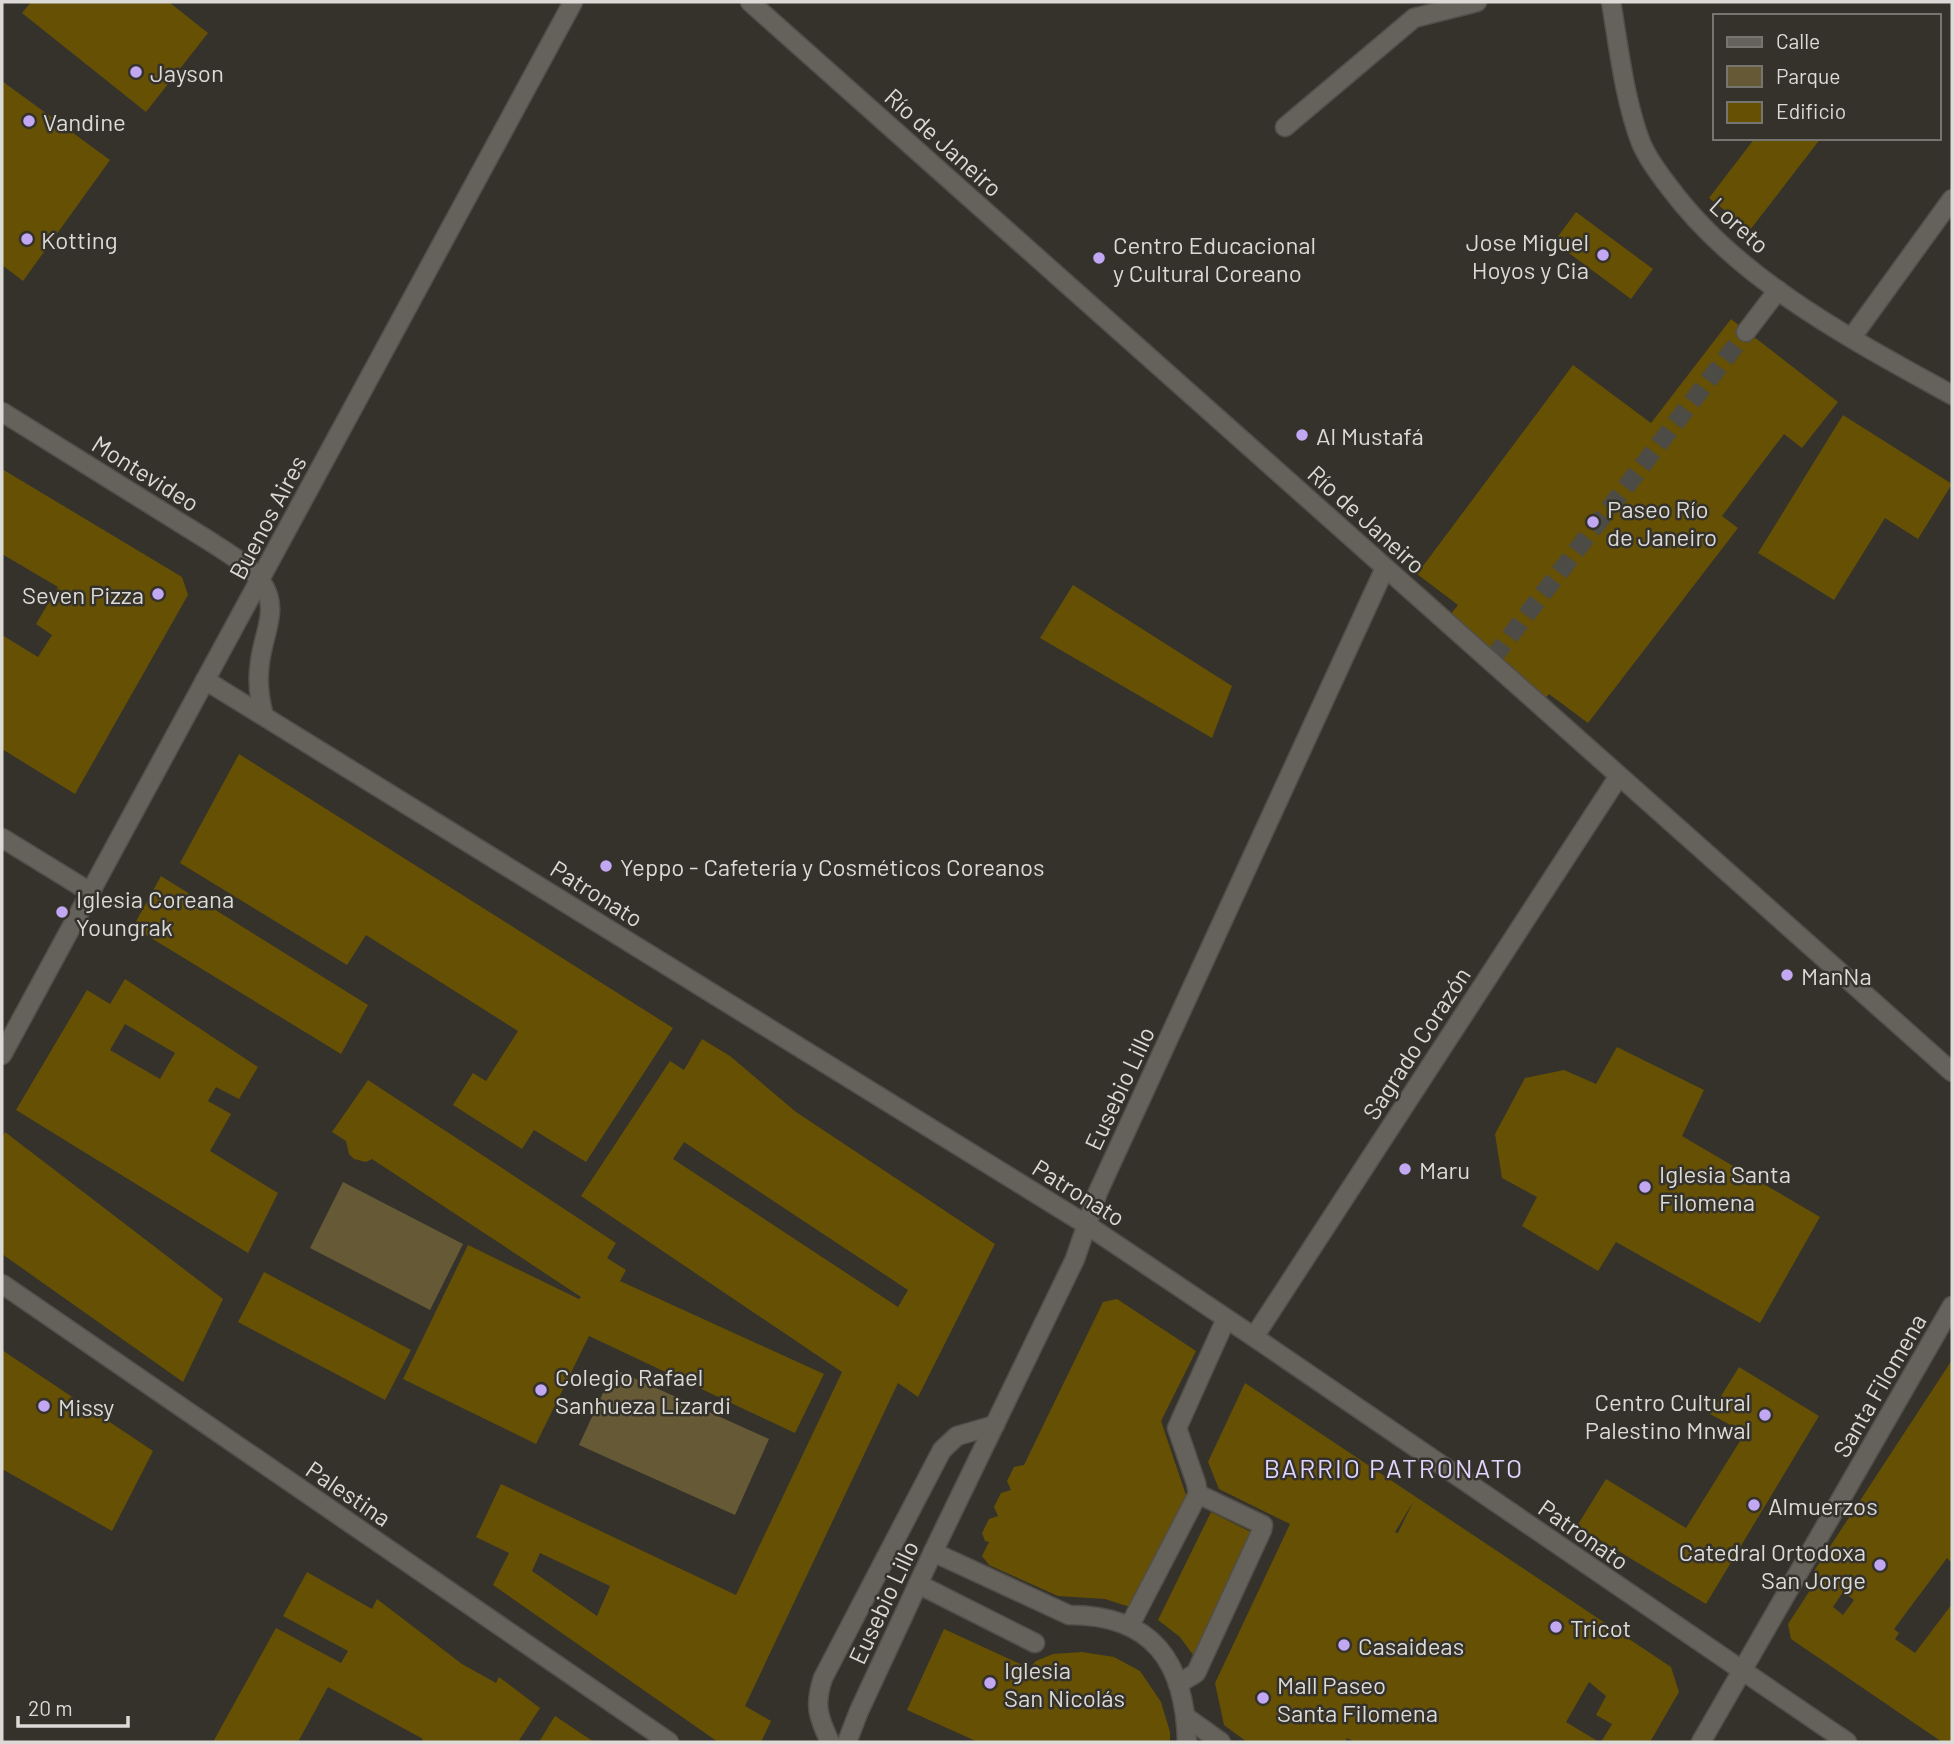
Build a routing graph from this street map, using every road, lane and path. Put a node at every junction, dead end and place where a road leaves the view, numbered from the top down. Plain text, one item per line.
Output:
1 (573, 2) edge
2 (750, 2) edge
3 (1477, 2) edge
4 (1611, 2) edge
5 (1285, 127) dead end
6 (1952, 199) edge
7 (1778, 290) junction
8 (1746, 332) tunnel mouth
9 (1852, 337) junction
10 (1952, 395) edge
11 (2, 412) edge
12 (1385, 568) junction
13 (261, 581) junction
14 (205, 680) junction
15 (264, 716) junction
16 (1619, 776) junction
17 (2, 838) edge
18 (90, 892) junction
19 (2, 1055) edge
20 (1952, 1072) edge
21 (1087, 1225) junction
22 (2, 1284) edge
23 (1952, 1306) edge
24 (1227, 1319) junction
25 (1254, 1337) junction
26 (995, 1425) junction
27 (1198, 1494) junction
28 (933, 1552) junction
29 (918, 1584) junction
30 (1130, 1625) junction
31 (1035, 1643) dead end
32 (1742, 1672) junction
33 (1178, 1684) junction
34 (1186, 1717) junction
35 (670, 1742) edge
36 (830, 1742) edge
37 (847, 1742) edge
38 (1186, 1742) edge
39 (1221, 1742) edge
40 (1701, 1742) edge
41 (1847, 1742) edge

1 - 13 street, Buenos Aires
2 - 12 street, Río de Janeiro
3 - 5 street
4 - 7 street, Loreto
6 - 9 street
7 - 8 street
7 - 9 street, Loreto
9 - 10 street, Loreto
11 - 13 street, Montevideo
12 - 16 street, Río de Janeiro
12 - 21 street, Eusebio Lillo
13 - 14 street, Buenos Aires
13 - 15 street
14 - 15 street, Patronato
14 - 18 street, Buenos Aires
15 - 21 street, Patronato
16 - 20 street, Río de Janeiro
16 - 25 street, Sagrado Corazón
17 - 18 street
18 - 19 street, Buenos Aires
21 - 24 street, Patronato
21 - 26 street, Eusebio Lillo
22 - 35 street, Palestina
23 - 32 street, Santa Filomena
24 - 25 street, Patronato
24 - 27 street
25 - 32 street, Patronato
26 - 28 street, Eusebio Lillo
26 - 36 street
27 - 30 street
27 - 33 street
28 - 29 street, Eusebio Lillo
28 - 30 street
29 - 31 street
29 - 37 street, Eusebio Lillo
30 - 33 street
32 - 40 street, Santa Filomena
32 - 41 street, Patronato
33 - 34 street
34 - 38 street
34 - 39 street

